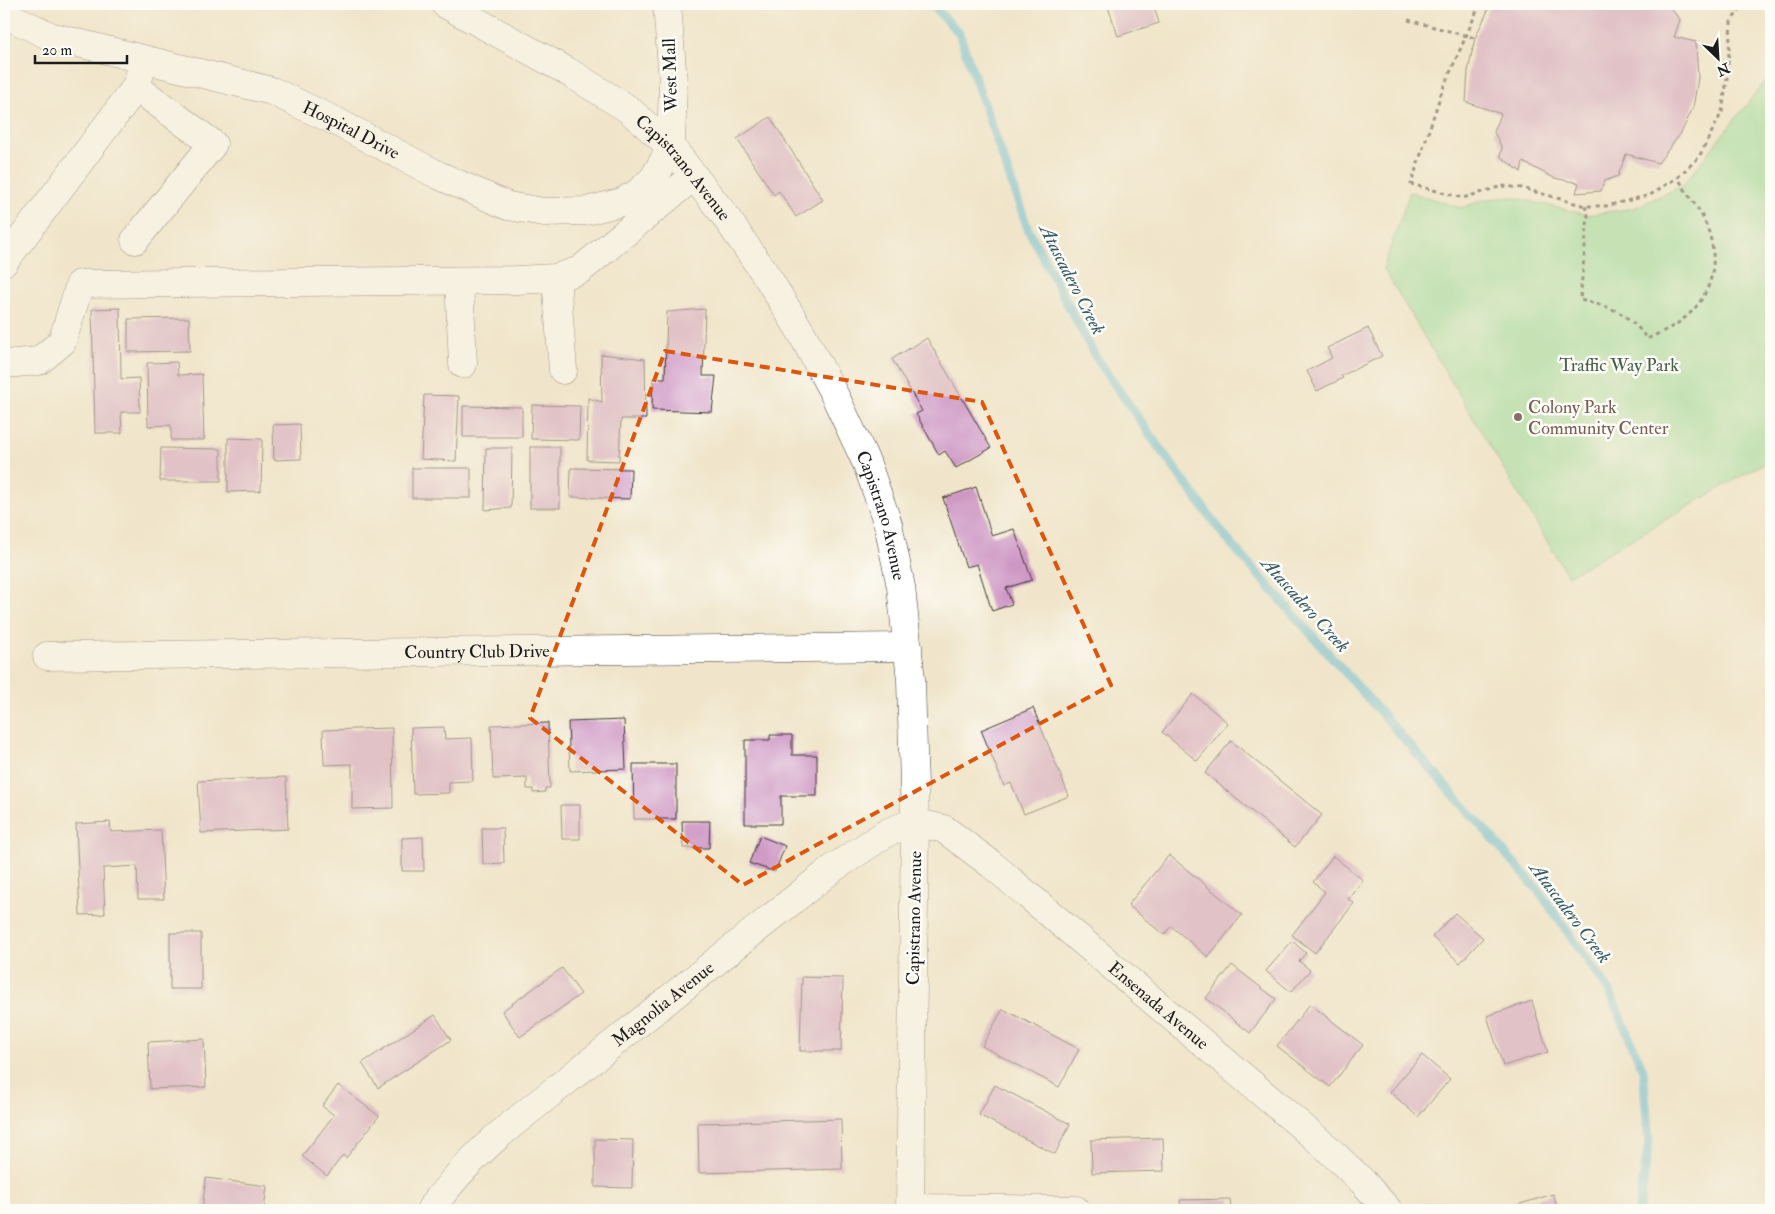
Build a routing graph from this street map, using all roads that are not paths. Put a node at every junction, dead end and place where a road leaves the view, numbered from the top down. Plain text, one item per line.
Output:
1 (445, 4) edge
2 (667, 4) edge
3 (4, 14) edge
4 (144, 60) junction
5 (136, 87) junction
6 (671, 147) junction
7 (694, 176) junction
8 (135, 240) dead end
9 (4, 262) edge
10 (556, 278) junction
11 (459, 281) junction
12 (4, 364) edge
13 (463, 364) dead end
14 (563, 370) dead end
15 (908, 647) junction
16 (47, 656) dead end
17 (915, 822) junction
18 (910, 1209) edge
19 (430, 1210) edge
20 (1076, 1210) edge
21 (1388, 1210) edge

1 - 6 street, Capistrano Avenue
2 - 6 street, West Mall
3 - 4 street, Hospital Drive
4 - 5 street
4 - 6 street, Hospital Drive
5 - 8 street
5 - 9 street
6 - 7 street, Capistrano Avenue
7 - 10 street
7 - 15 street, Capistrano Avenue
10 - 11 street
10 - 14 street
11 - 12 street
11 - 13 street
15 - 16 street, Country Club Drive
15 - 17 street, Capistrano Avenue
17 - 18 street, Capistrano Avenue
17 - 19 street, Magnolia Avenue
17 - 21 street, Ensenada Avenue
18 - 20 street

